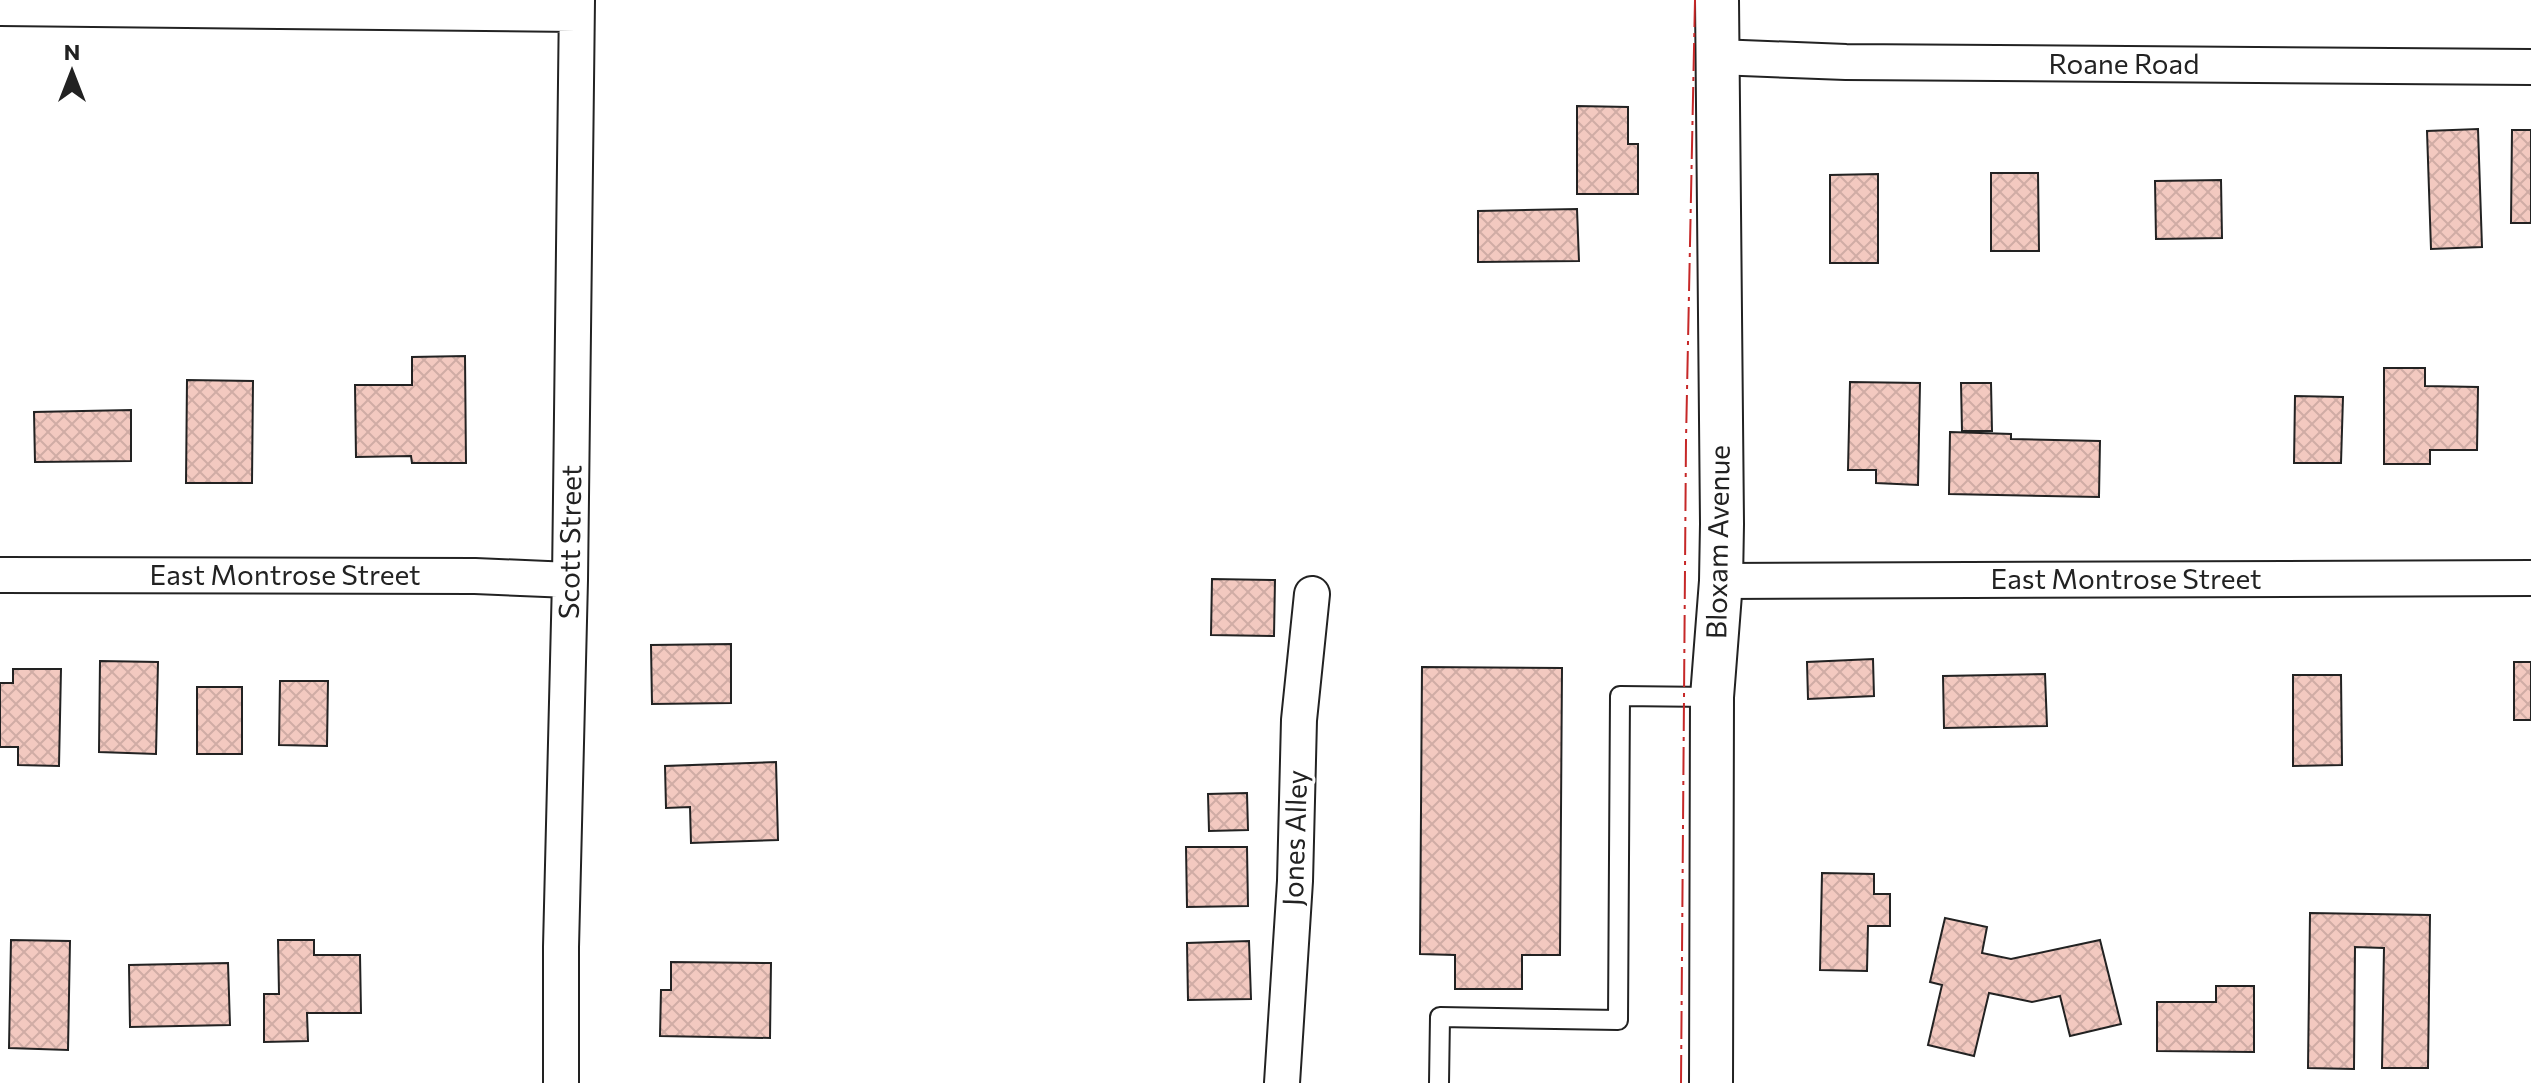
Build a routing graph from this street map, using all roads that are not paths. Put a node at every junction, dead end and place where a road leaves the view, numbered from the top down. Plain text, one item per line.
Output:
1 (1717, 0) edge
2 (577, 7) edge
3 (0, 8) edge
4 (1717, 57) junction
5 (2531, 67) edge
6 (0, 575) edge
7 (2531, 578) edge
8 (570, 580) junction
9 (1721, 581) junction
10 (1312, 594) dead end
11 (1712, 697) junction
12 (561, 1083) edge
13 (1282, 1083) edge
14 (1439, 1083) edge
15 (1711, 1083) edge

1 - 4 street, Bloxam Avenue
2 - 3 street
2 - 8 street, Scott Street
4 - 5 street, Roane Road
4 - 9 street, Bloxam Avenue
6 - 8 street, East Montrose Street
7 - 9 street, East Montrose Street
8 - 12 street, Scott Street
9 - 11 street, Bloxam Avenue
10 - 13 street, Jones Alley
11 - 14 lane
11 - 15 street, Bloxam Avenue

